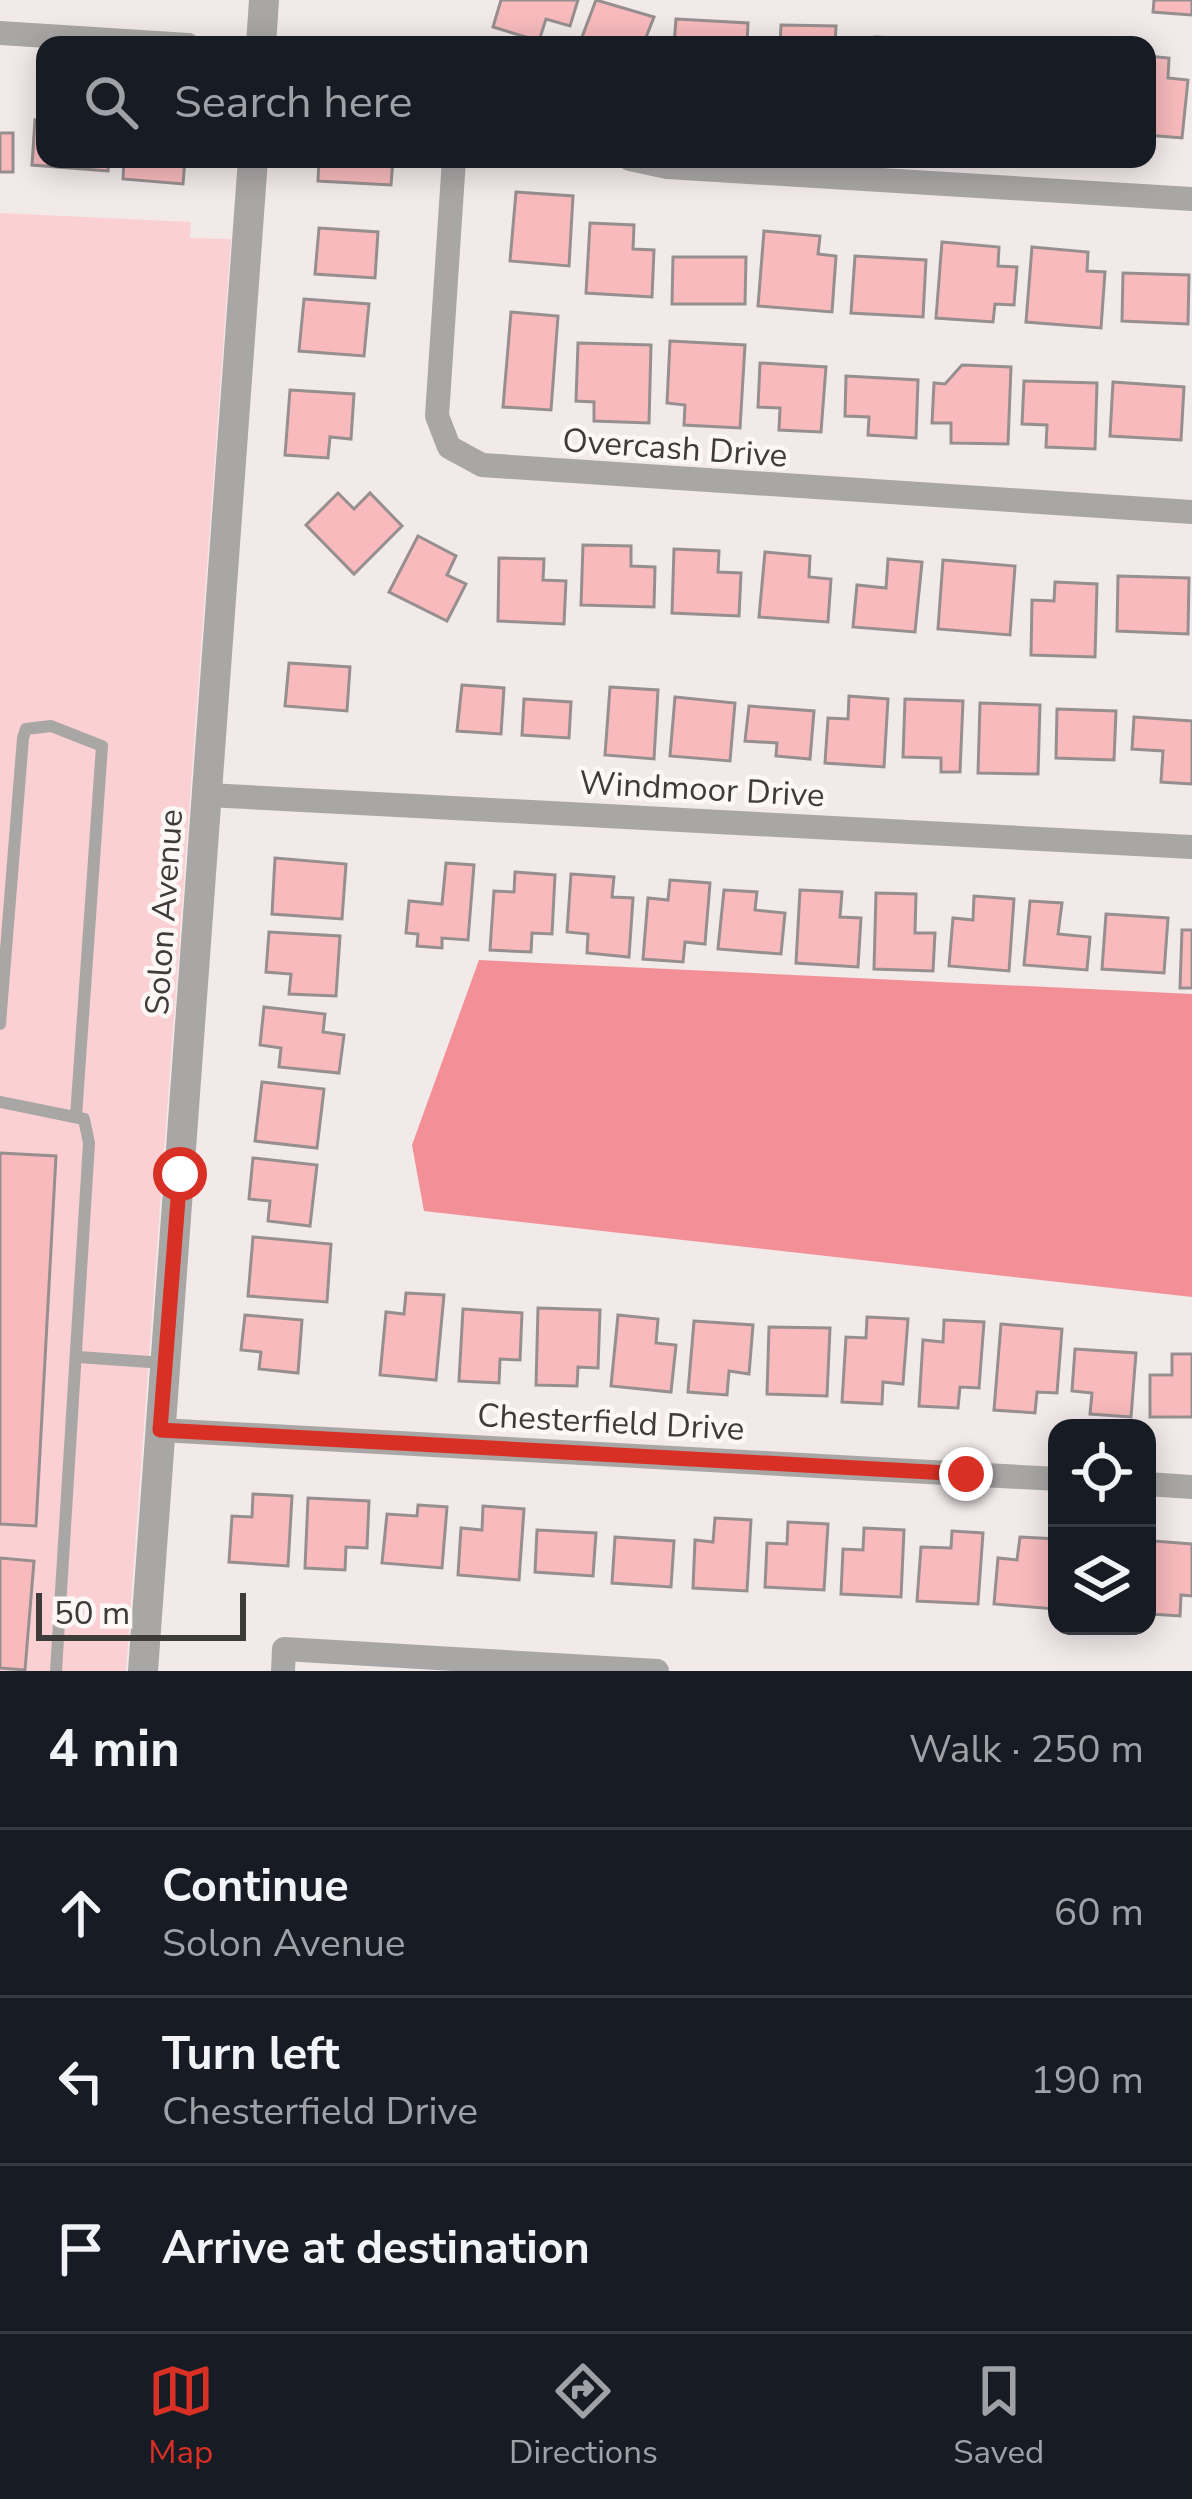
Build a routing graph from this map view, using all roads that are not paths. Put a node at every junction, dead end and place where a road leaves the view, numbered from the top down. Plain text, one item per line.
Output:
1 (264, 0) edge
2 (0, 33) edge
3 (47, 36) edge
4 (262, 36) edge
5 (252, 168) edge
6 (453, 168) edge
7 (683, 168) edge
8 (1192, 199) edge
9 (1192, 512) edge
10 (208, 795) junction
11 (1192, 848) edge
12 (0, 1024) edge
13 (0, 1102) edge
14 (76, 1115) junction
15 (78, 1357) junction
16 (166, 1363) junction
17 (160, 1430) junction
18 (1048, 1479) edge
19 (1156, 1485) edge
20 (1192, 1487) edge
21 (284, 1660) edge
22 (470, 1666) edge
23 (56, 1671) edge
24 (143, 1671) edge
25 (652, 1671) edge

1 - 4 street
2 - 3 street
5 - 10 street, Solon Avenue
6 - 9 street, Overcash Drive
7 - 8 street
10 - 11 street, Windmoor Drive
10 - 16 street, Solon Avenue
12 - 14 lane
13 - 14 lane
14 - 15 lane
15 - 16 lane
15 - 23 lane
16 - 17 street, Solon Avenue
17 - 18 street, Chesterfield Drive
17 - 24 street, Solon Avenue
19 - 20 street
21 - 22 street
22 - 25 street

